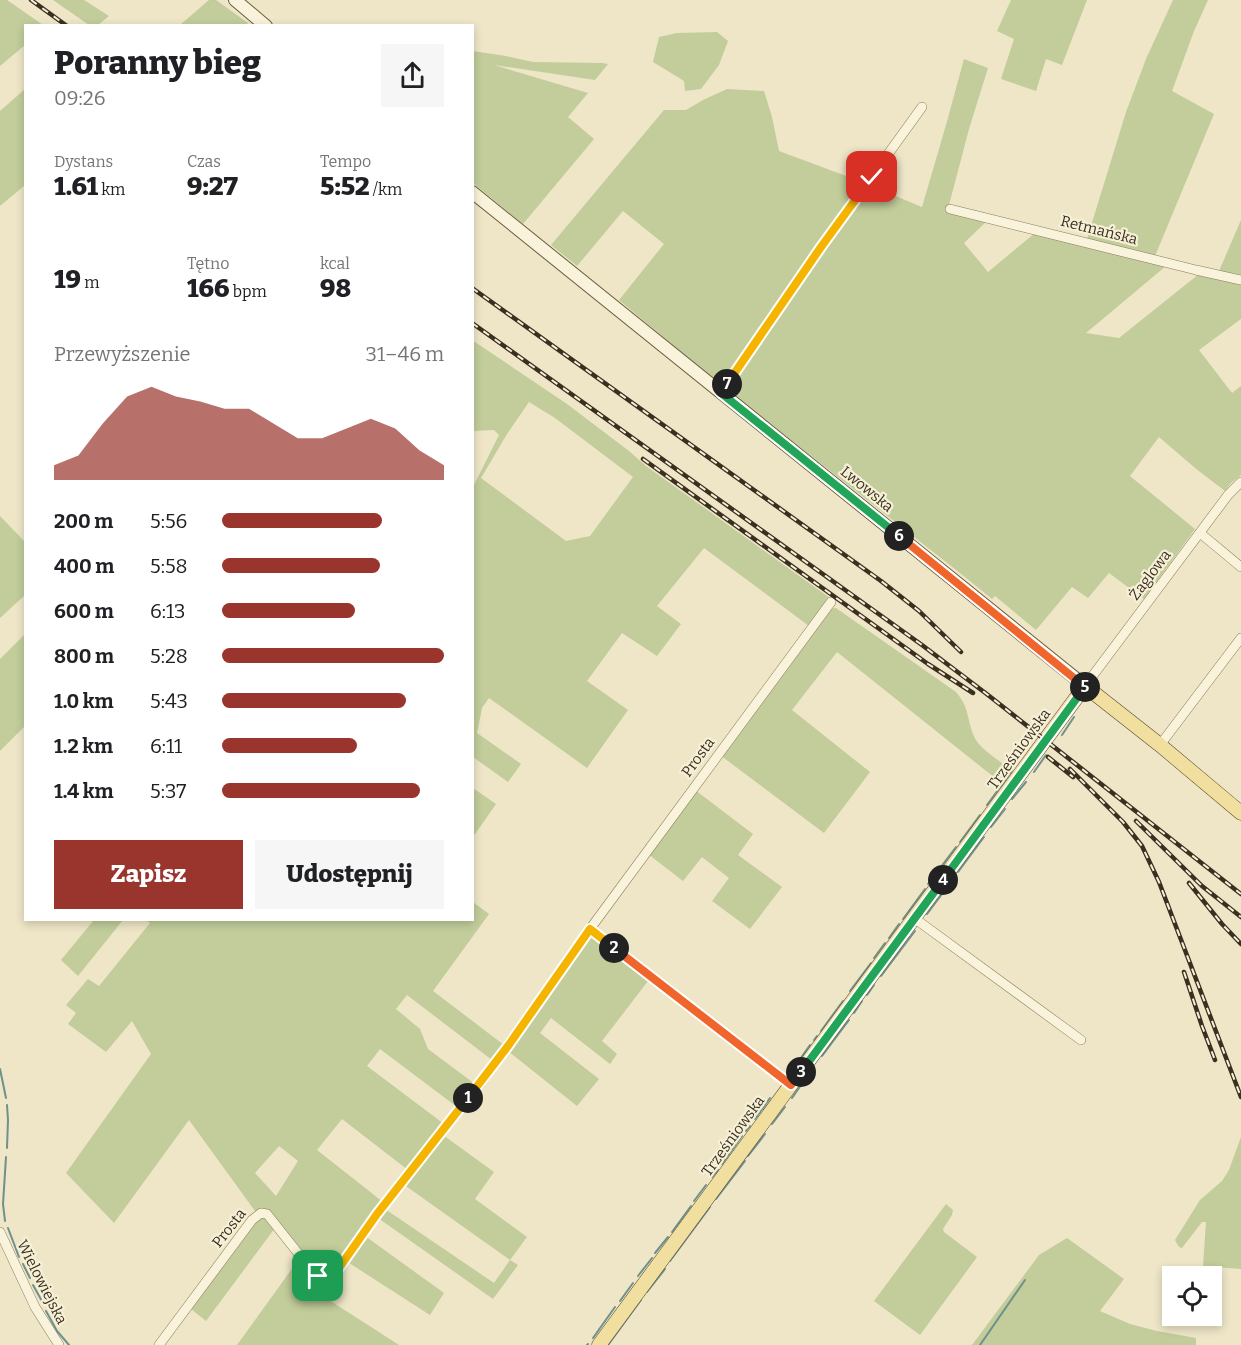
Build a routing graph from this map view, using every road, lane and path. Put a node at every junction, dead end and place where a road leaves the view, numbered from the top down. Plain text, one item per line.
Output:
1 (235, 0) edge
2 (264, 24) edge
3 (922, 107) dead end
4 (474, 194) edge
5 (950, 209) dead end
6 (1241, 280) edge
7 (721, 393) junction
8 (1241, 482) edge
9 (1200, 533) junction
10 (1241, 567) edge
11 (831, 602) dead end
12 (1241, 638) edge
13 (1085, 686) junction
14 (1160, 746) junction
15 (1241, 813) edge
16 (914, 918) junction
17 (590, 929) junction
18 (1081, 1040) dead end
19 (791, 1085) junction
20 (0, 1232) edge
21 (59, 1345) edge
22 (159, 1345) edge
23 (598, 1345) edge

1 - 2 main road
3 - 7 street
4 - 7 main road, Lwowska
5 - 6 street, Retmańska
7 - 13 main road, Lwowska
8 - 9 street, Żaglowa
9 - 10 street
9 - 13 street, Żaglowa
11 - 17 street, Prosta
12 - 14 street
13 - 14 main road, Lwowska
13 - 16 main road, Trześniowska
14 - 15 main road, Lwowska
16 - 18 street
16 - 19 main road, Trześniowska
17 - 19 street
17 - 22 street, Prosta
19 - 23 main road, Trześniowska
20 - 21 street, Wielowiejska

